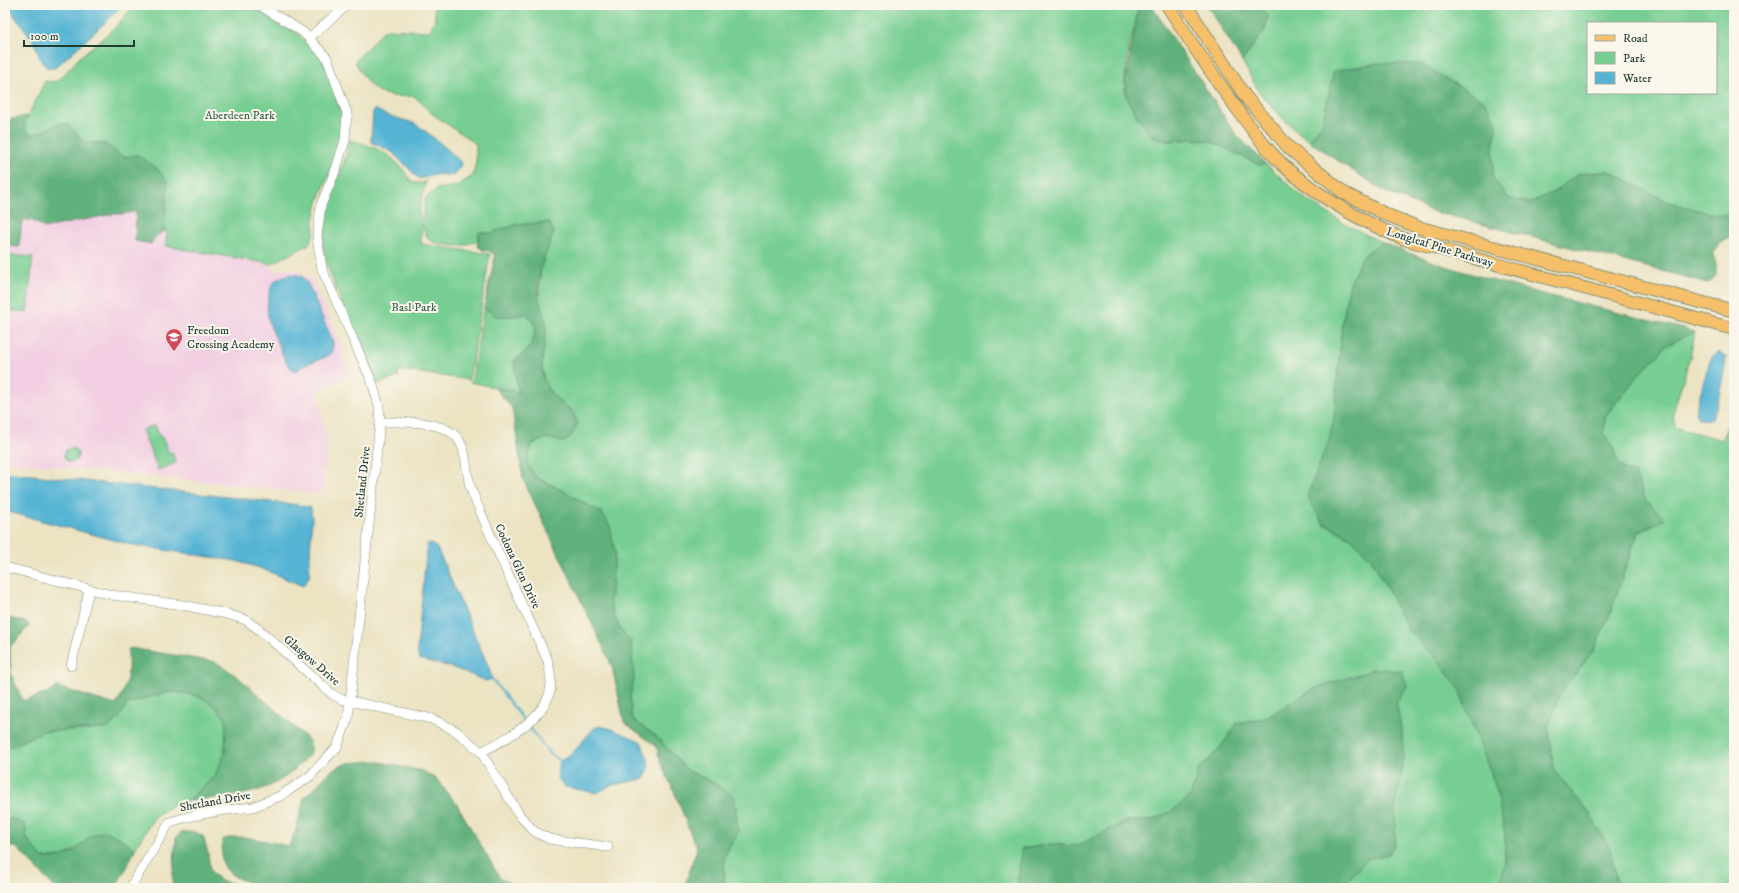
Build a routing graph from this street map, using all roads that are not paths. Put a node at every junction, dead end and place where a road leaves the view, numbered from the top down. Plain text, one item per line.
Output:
1 (259, 5) edge
2 (347, 5) edge
3 (1167, 5) edge
4 (1186, 5) edge
5 (308, 38) junction
6 (1734, 312) edge
7 (1734, 329) edge
8 (380, 422) junction
9 (5, 567) edge
10 (89, 590) junction
11 (71, 666) dead end
12 (350, 701) junction
13 (481, 752) junction
14 (608, 847) dead end
15 (130, 888) edge

1 - 5 street, Shetland Drive
2 - 5 street
3 - 7 main road, Longleaf Pine Parkway
4 - 6 main road, Longleaf Pine Parkway
5 - 8 street, Shetland Drive
8 - 12 street, Shetland Drive
8 - 13 street, Codona Glen Drive
9 - 10 street, Glasgow Drive
10 - 11 street
10 - 12 street, Glasgow Drive
12 - 13 street, Glasgow Drive
12 - 15 street, Shetland Drive
13 - 14 street, Glasgow Drive

